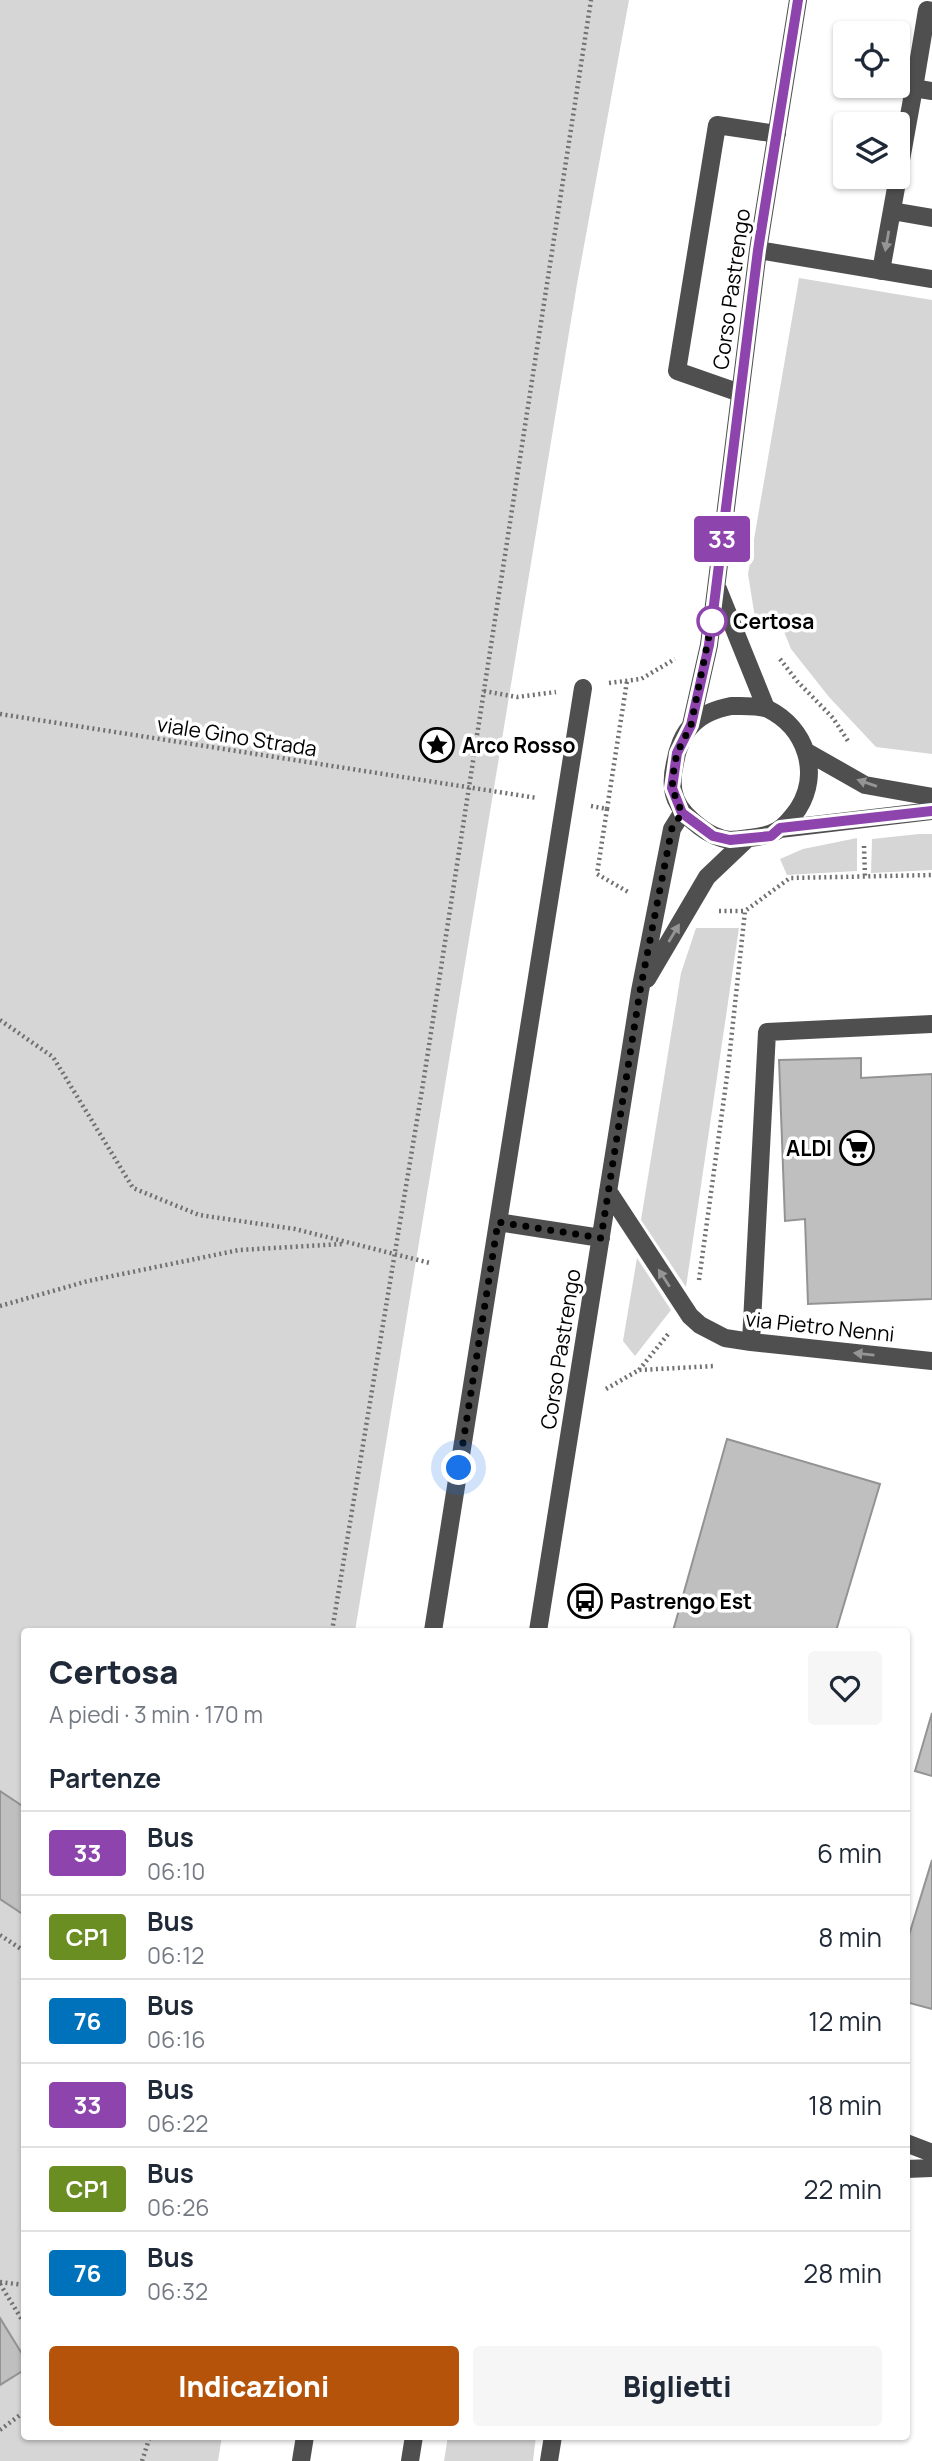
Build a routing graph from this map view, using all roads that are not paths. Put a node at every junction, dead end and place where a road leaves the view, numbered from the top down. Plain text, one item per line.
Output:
1 (798, 0) edge
2 (932, 11) edge
3 (923, 90) edge
4 (777, 134) junction
5 (892, 211) junction
6 (932, 218) edge
7 (758, 250) junction
8 (881, 271) junction
9 (932, 279) edge
10 (740, 393) junction
11 (716, 586) junction
12 (583, 688) dead end
13 (766, 708) junction
14 (691, 725) junction
15 (807, 752) junction
16 (932, 797) edge
17 (932, 811) edge
18 (682, 813) junction
19 (780, 828) junction
20 (748, 838) junction
21 (640, 991) junction
22 (932, 1024) edge
23 (608, 1191) junction
24 (498, 1222) junction
25 (601, 1238) junction
26 (751, 1342) junction
27 (932, 1361) edge
28 (433, 1628) edge
29 (538, 1628) edge
30 (910, 2145) edge
31 (932, 2153) edge
32 (932, 2168) edge
33 (910, 2169) edge
34 (304, 2440) edge
35 (413, 2440) edge
36 (552, 2440) edge
37 (301, 2461) edge
38 (410, 2461) edge
39 (549, 2461) edge

1 - 4 street, Corso Pastrengo
2 - 3 street
3 - 5 street
4 - 7 street, Corso Pastrengo
4 - 10 street
5 - 6 street
5 -> 8 street
7 - 8 street
7 - 10 street, Corso Pastrengo
8 - 9 street
10 - 11 street, Corso Pastrengo
11 - 13 street, Corso Pastrengo
11 - 14 street, Corso Pastrengo
12 - 24 street
13 - 14 street
13 - 15 street
14 - 18 street
16 -> 15 street
15 - 19 street
17 - 19 street
18 - 20 street
18 - 21 street, Corso Pastrengo
19 - 20 street
21 -> 20 street, Corso Pastrengo
21 - 23 street, Corso Pastrengo
22 - 26 street
23 - 25 street, Corso Pastrengo
26 -> 23 street, via Pietro Nenni
24 - 25 street
24 - 28 street
25 - 29 street, Corso Pastrengo
27 -> 26 street, via Pietro Nenni
30 - 31 street
32 - 33 street
34 - 37 street
35 - 38 street
36 - 39 street

